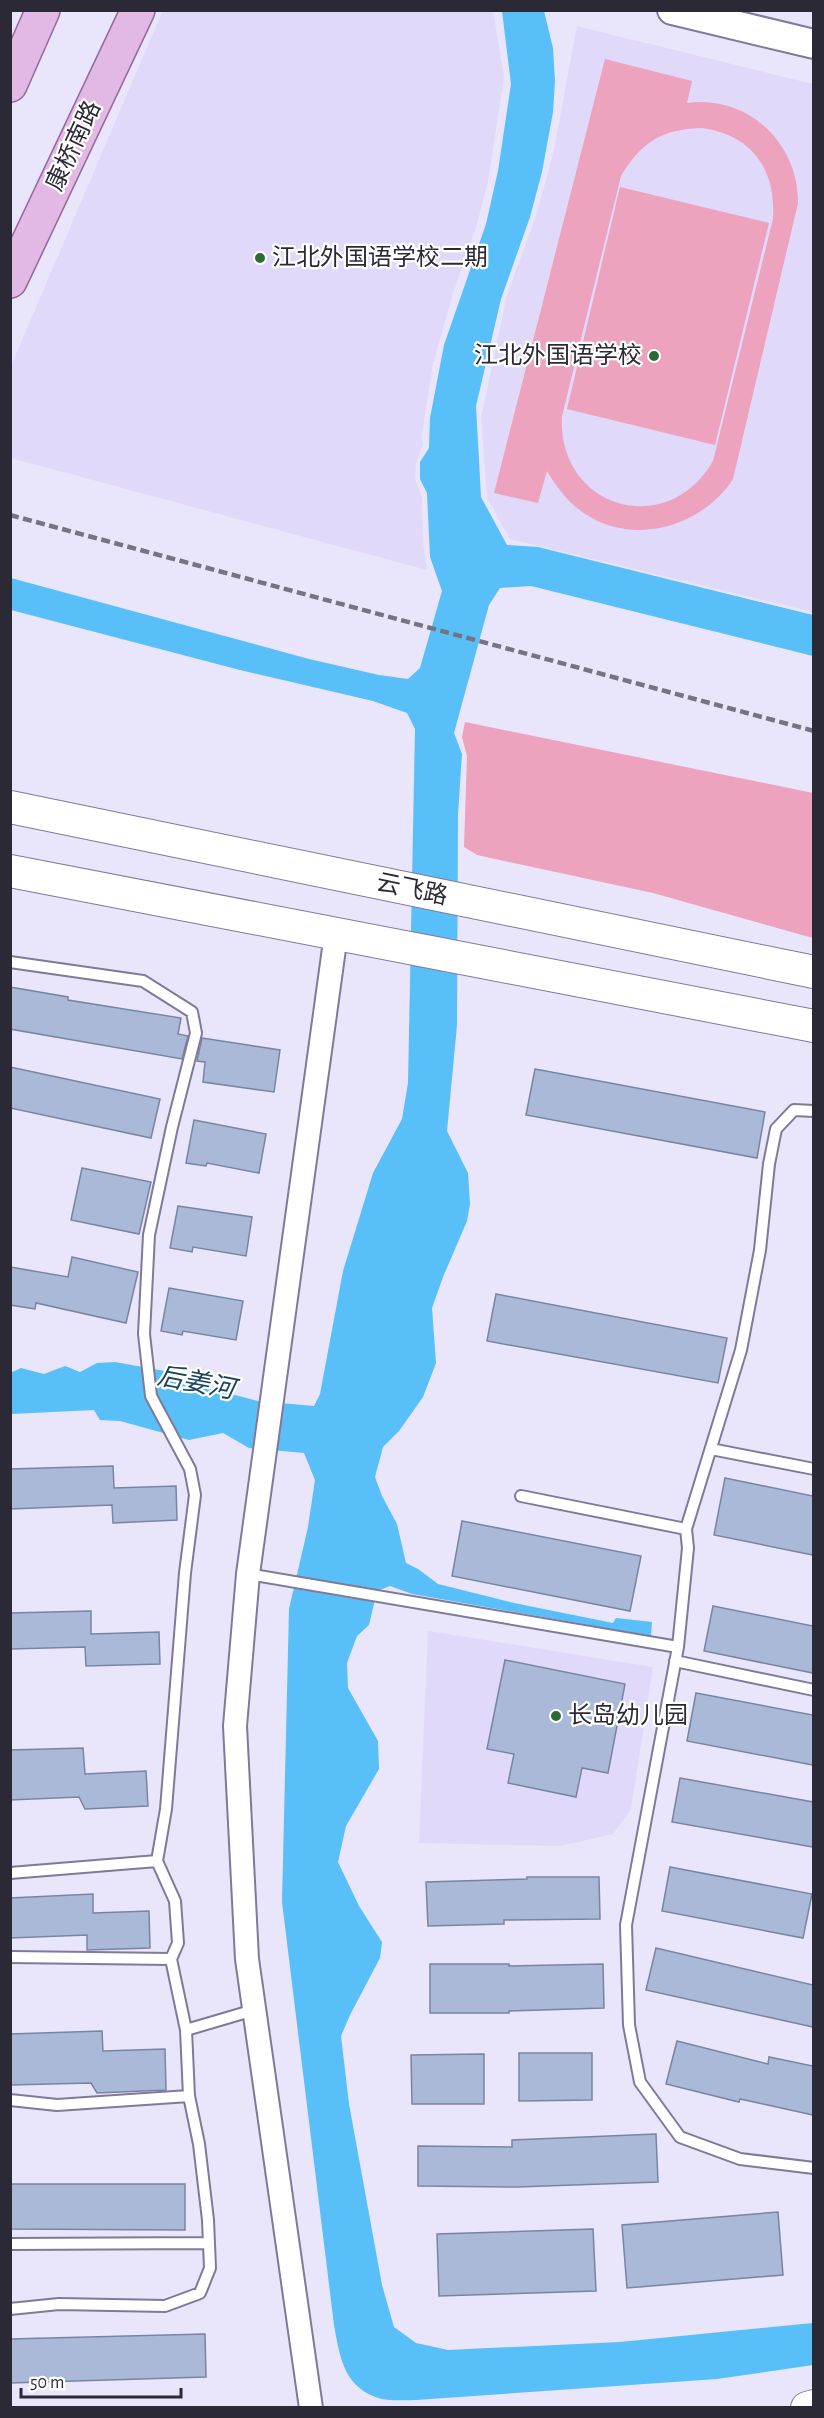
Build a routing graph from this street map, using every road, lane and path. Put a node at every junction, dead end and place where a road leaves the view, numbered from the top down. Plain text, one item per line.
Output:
1 (43, 10) edge
2 (138, 10) edge
3 (672, 10) edge
4 (813, 44) edge
5 (10, 85) edge
6 (10, 281) edge
7 (10, 807) edge
8 (10, 871) edge
9 (350, 936) junction
10 (10, 962) edge
11 (813, 972) edge
12 (813, 1026) edge
13 (813, 1111) edge
14 (711, 1449) junction
15 (813, 1469) edge
16 (521, 1496) dead end
17 (686, 1529) junction
18 (248, 1574) junction
19 (678, 1647) junction
20 (675, 1661) junction
21 (813, 1690) edge
22 (157, 1861) junction
23 (10, 1873) edge
24 (10, 1957) edge
25 (171, 1959) junction
26 (254, 2010) junction
27 (186, 2030) junction
28 (189, 2096) junction
29 (10, 2100) edge
30 (813, 2168) edge
31 (209, 2243) junction
32 (10, 2244) edge
33 (10, 2309) edge
34 (813, 2406) edge
35 (310, 2408) edge
36 (807, 2408) edge

1 - 5 main road
2 - 6 main road, 康桥南路
3 - 4 street
7 - 11 main road, 云飞路
8 - 9 main road
9 - 12 main road
9 - 18 street
10 - 22 lane
13 - 14 lane
14 - 15 lane
14 - 17 lane
16 - 17 lane
17 - 19 lane
18 - 19 lane
18 - 26 street
19 - 20 lane
20 - 21 lane
20 - 30 lane
22 - 23 lane
22 - 25 lane
24 - 25 lane
25 - 27 lane
26 - 27 lane
26 - 35 street
27 - 28 lane
28 - 29 lane
28 - 31 lane
31 - 32 lane
31 - 33 lane
34 - 36 main road

